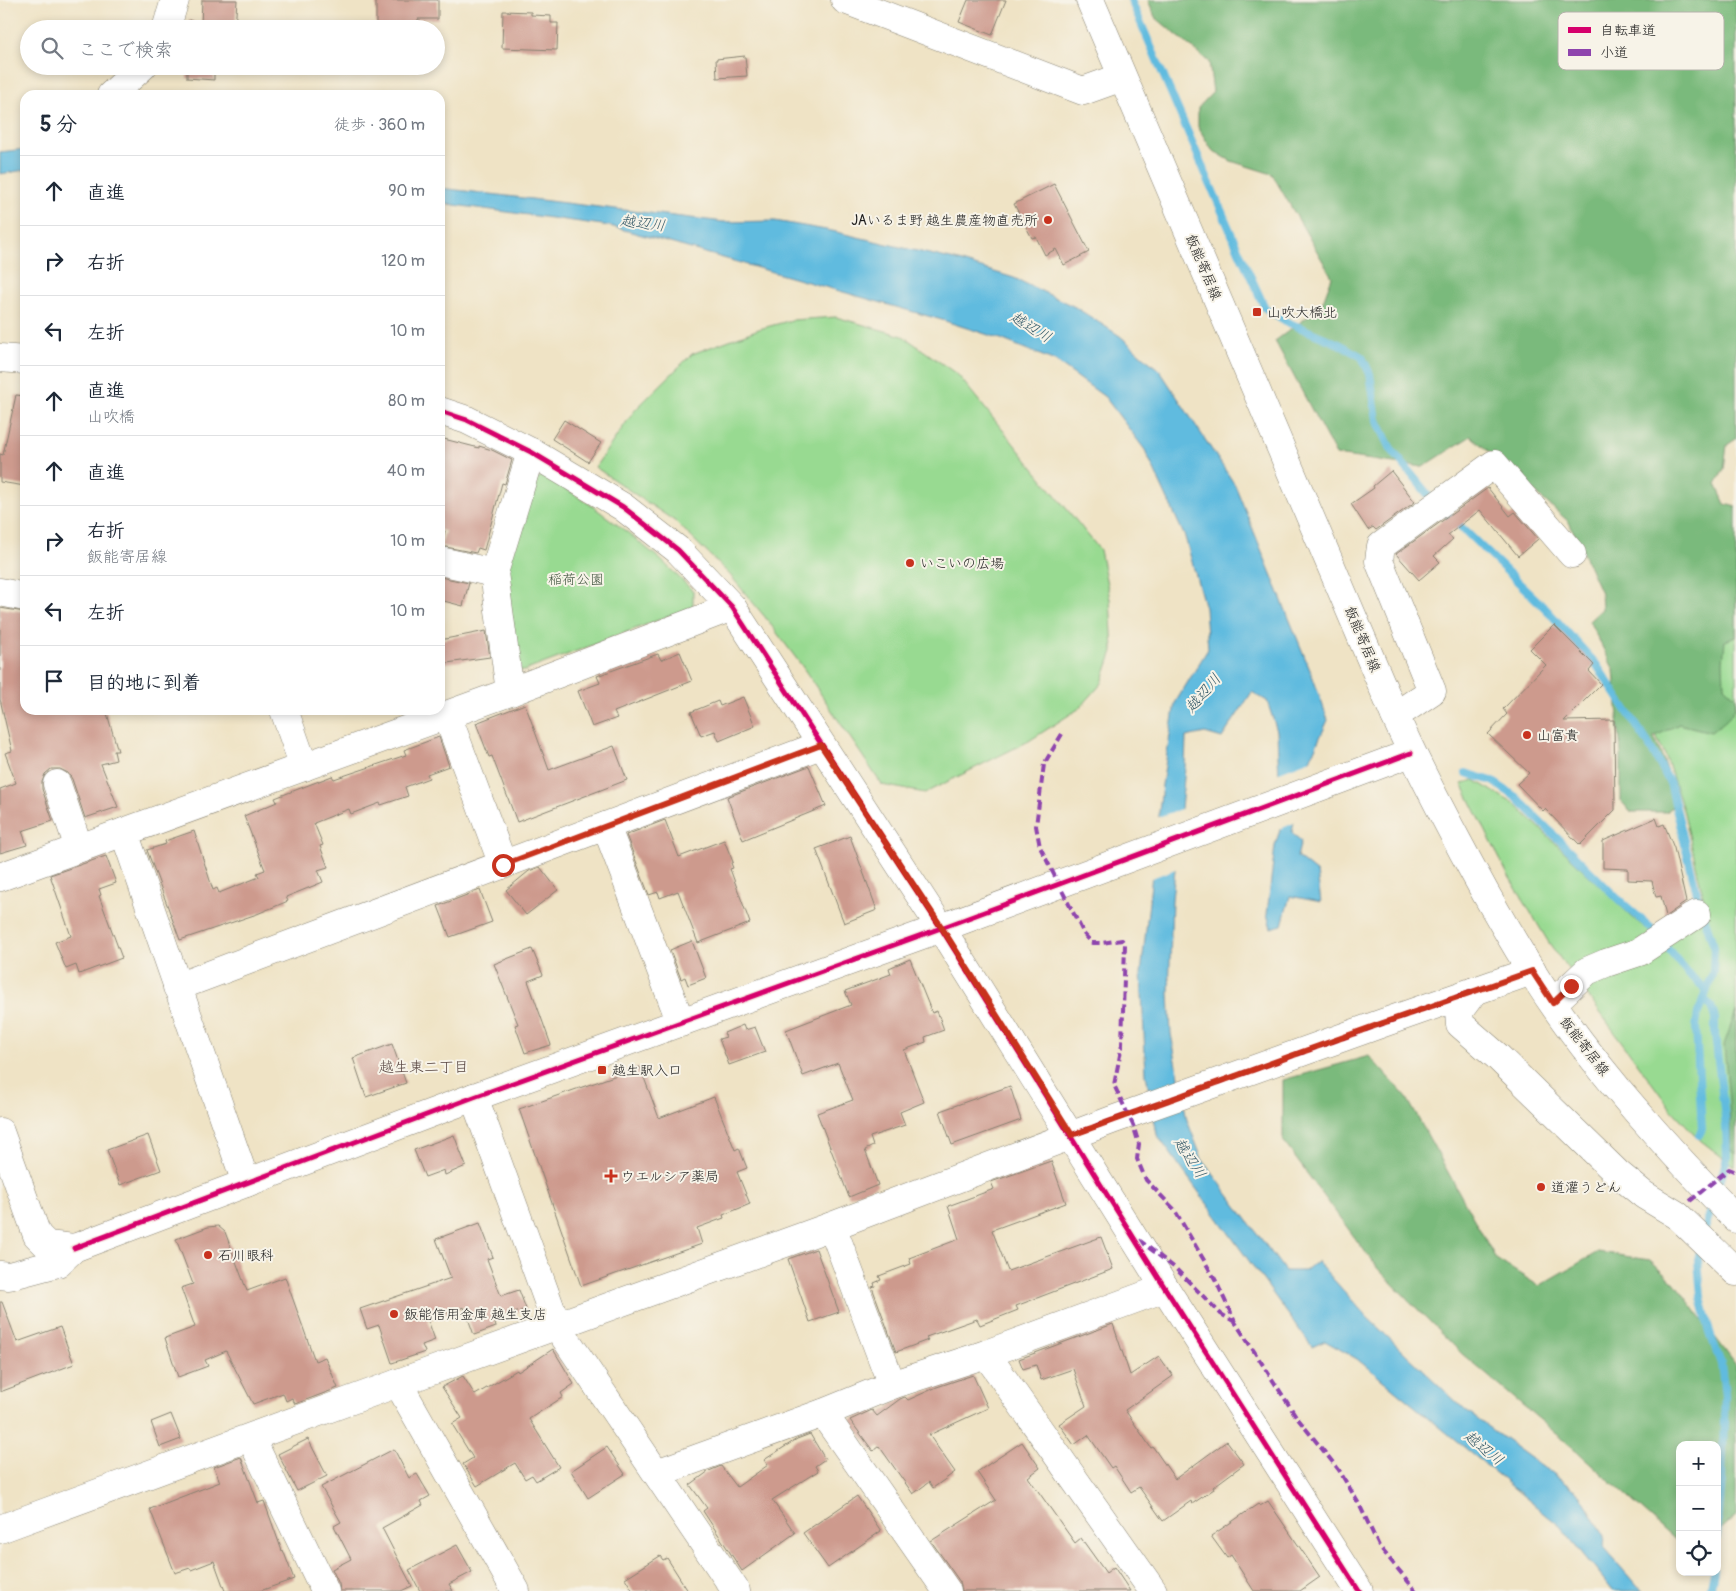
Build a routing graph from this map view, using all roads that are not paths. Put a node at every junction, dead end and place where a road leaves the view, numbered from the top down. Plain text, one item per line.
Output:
1 (175, 0) edge
2 (845, 0) edge
3 (1090, 0) edge
4 (169, 20) edge
5 (133, 75) edge
6 (1122, 77) junction
7 (117, 90) edge
8 (445, 413) edge
9 (531, 452) junction
10 (1572, 554) dead end
11 (445, 562) edge
12 (494, 573) junction
13 (0, 592) edge
14 (20, 596) edge
15 (732, 607) junction
16 (510, 692) junction
17 (286, 715) edge
18 (447, 715) junction
19 (1395, 716) junction
20 (821, 745) junction
21 (1411, 753) junction
22 (304, 767) junction
23 (58, 784) dead end
24 (606, 826) junction
25 (124, 832) junction
26 (80, 848) junction
27 (503, 865) junction
28 (0, 877) edge
29 (1696, 914) dead end
30 (942, 928) junction
31 (1532, 971) junction
32 (177, 987) junction
33 (1474, 991) junction
34 (1553, 1003) junction
35 (681, 1023) junction
36 (474, 1098) junction
37 (0, 1132) edge
38 (1072, 1135) junction
39 (246, 1183) junction
40 (1736, 1219) edge
41 (832, 1226) junction
42 (74, 1248) junction
43 (1736, 1272) edge
44 (0, 1275) edge
45 (1165, 1288) junction
46 (556, 1326) junction
47 (986, 1354) junction
48 (398, 1383) junction
49 (892, 1385) junction
50 (823, 1413) junction
51 (251, 1438) junction
52 (657, 1473) junction
53 (0, 1529) edge
54 (1357, 1590) edge
55 (325, 1591) edge
56 (516, 1591) edge
57 (736, 1591) edge
58 (947, 1591) edge
59 (1153, 1591) edge

1 - 4 street
2 - 6 street
3 - 6 street, 飯能寄居線
5 - 7 street
6 - 19 street, 飯能寄居線
8 - 9 street
9 - 12 street
9 - 15 street
10 - 19 street
11 - 12 street
12 - 16 street
13 - 14 street
15 - 16 street
15 - 20 street
16 - 18 street
17 - 22 street
18 - 22 street
18 - 27 street
19 - 21 street, 飯能寄居線
20 - 24 street
20 - 30 street
21 - 30 street
21 - 31 street, 飯能寄居線
22 - 25 street
23 - 26 street
24 - 27 street
24 - 35 street
25 - 26 street
25 - 32 street
26 - 28 street
27 - 32 street
29 - 34 street
30 - 35 street
30 - 38 street
31 - 33 street
31 - 34 street, 飯能寄居線
32 - 39 street
33 - 38 street
33 - 43 street
34 - 40 street, 飯能寄居線
35 - 36 street
36 - 39 street
36 - 46 street
37 - 42 street
38 - 41 street
38 - 45 street
39 - 42 street
41 - 46 street
41 - 49 street
42 - 44 street
45 - 47 street
45 - 54 street
46 - 48 street
46 - 52 street
47 - 49 street
47 - 59 street
48 - 51 street
48 - 56 street
49 - 50 street
50 - 52 street
50 - 58 street
51 - 53 street
51 - 55 street
52 - 57 street

